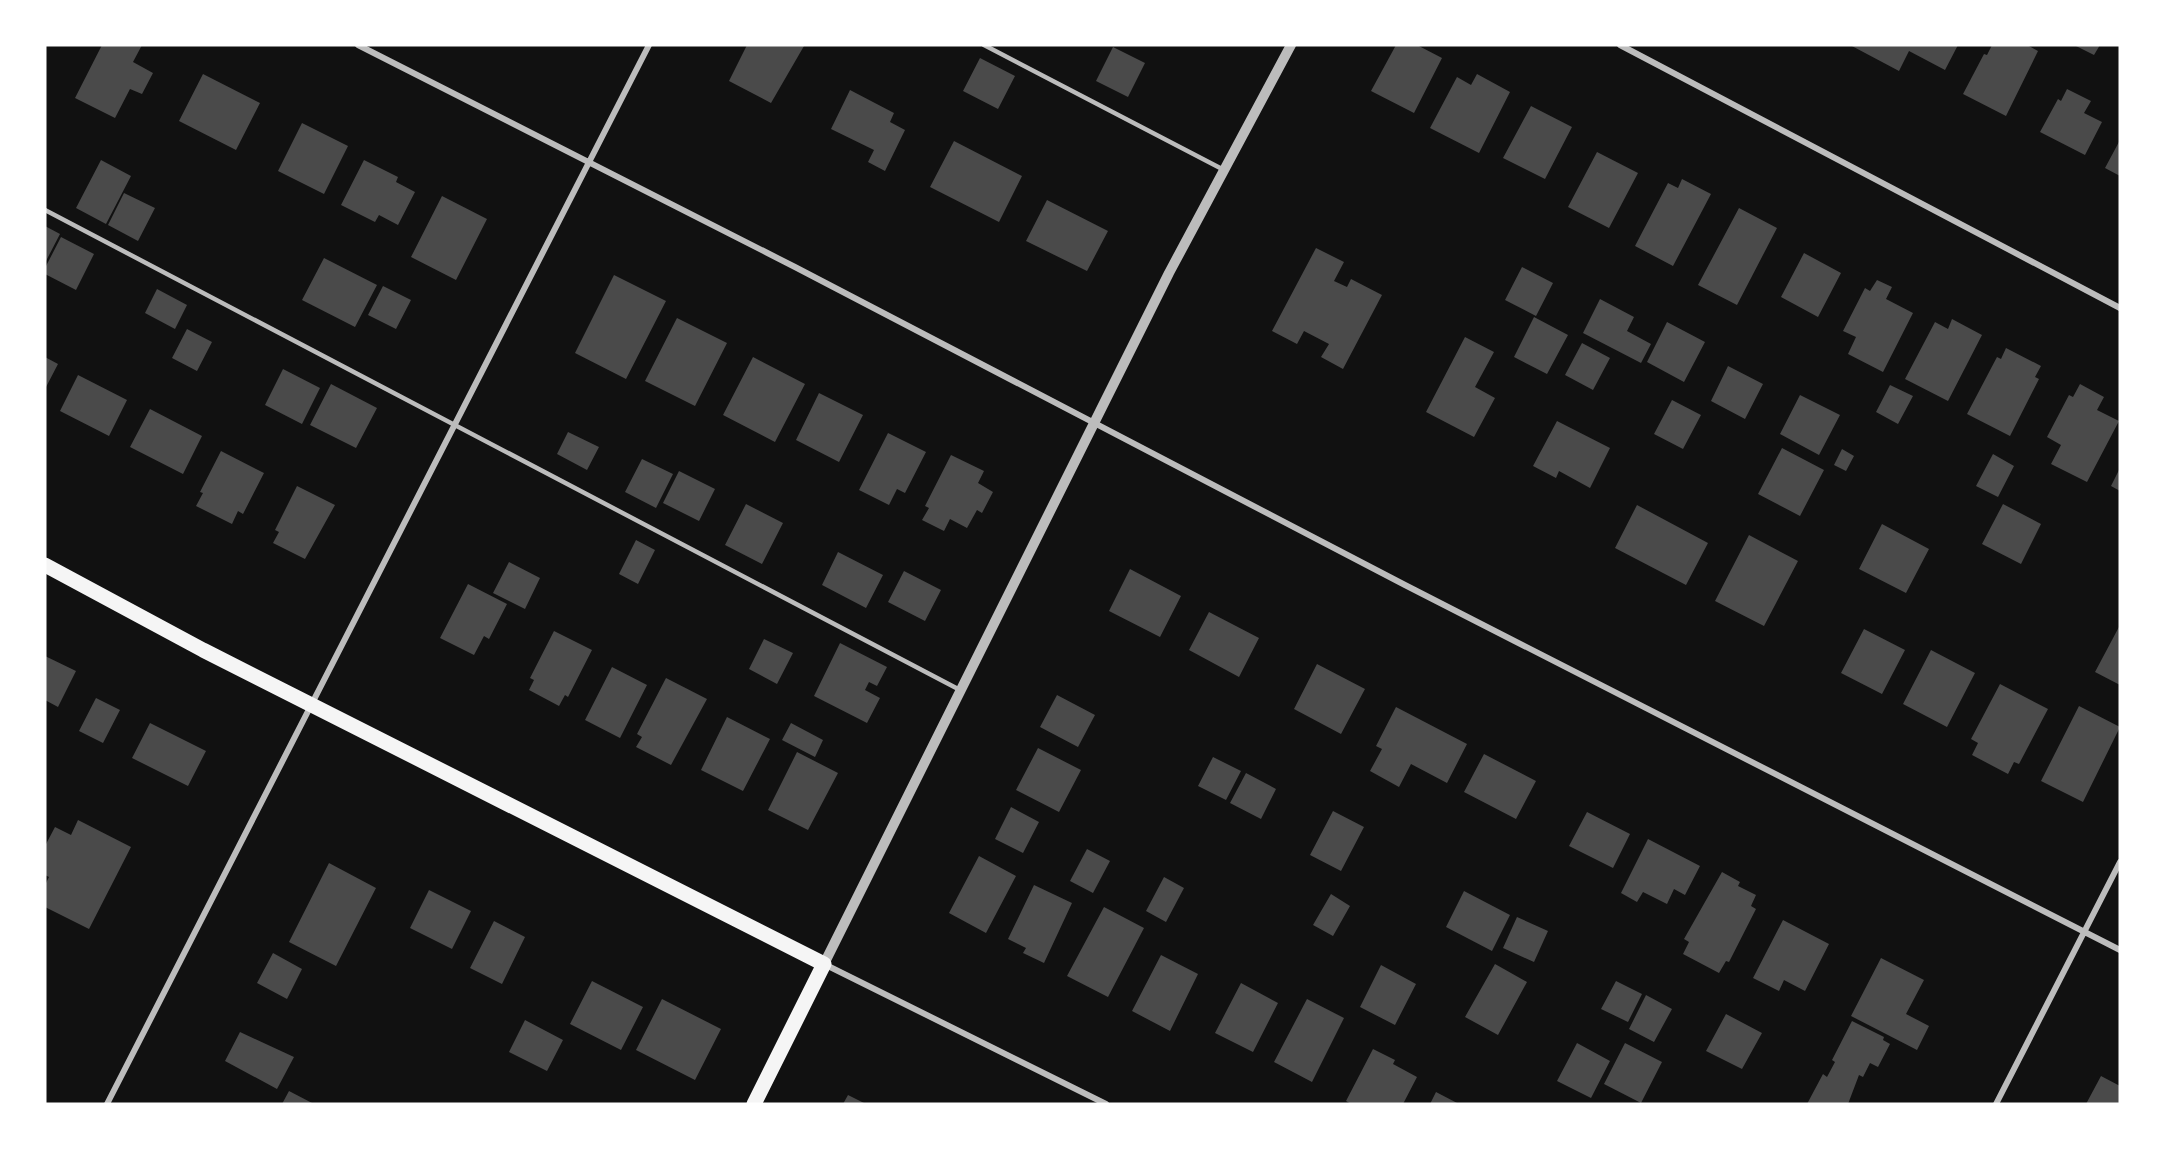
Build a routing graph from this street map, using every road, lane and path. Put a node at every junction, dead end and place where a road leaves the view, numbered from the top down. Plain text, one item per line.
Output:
1 (357, 45) edge
2 (649, 45) edge
3 (984, 45) edge
4 (1291, 45) edge
5 (1620, 45) edge
6 (588, 162) junction
7 (1224, 170) junction
8 (45, 210) edge
9 (2120, 308) edge
10 (1094, 423) junction
11 (454, 427) junction
12 (45, 565) edge
13 (960, 690) junction
14 (312, 705) junction
15 (2120, 862) edge
16 (2083, 933) junction
17 (2120, 950) edge
18 (824, 964) junction
19 (107, 1104) edge
20 (754, 1104) edge
21 (1106, 1104) edge
22 (1996, 1104) edge

1 - 6 street
2 - 6 street
3 - 7 lane
4 - 7 street
5 - 9 street
6 - 10 street
6 - 11 street
7 - 10 street
8 - 11 lane
10 - 13 street
10 - 16 street
11 - 13 lane
11 - 14 street
12 - 14 main road
13 - 18 street
14 - 18 main road
14 - 19 street
15 - 16 street
16 - 17 street
16 - 22 street
18 - 20 main road
18 - 21 street

